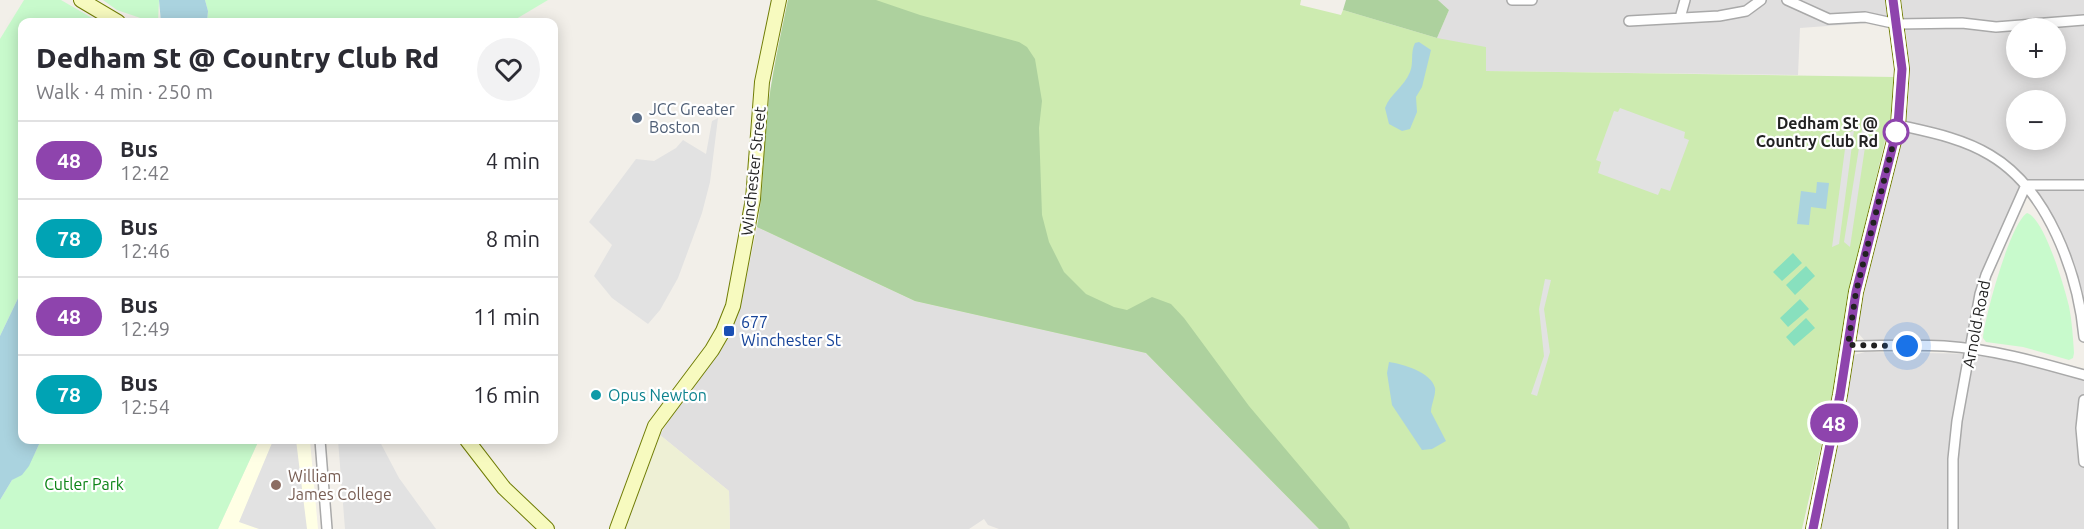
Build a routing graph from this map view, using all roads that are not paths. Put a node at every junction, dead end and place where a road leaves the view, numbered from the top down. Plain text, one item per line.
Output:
1 (81, 0) edge
2 (779, 0) edge
3 (1512, 0) edge
4 (1532, 0) edge
5 (1685, 0) edge
6 (1761, 0) edge
7 (1787, 0) edge
8 (1893, 0) edge
9 (111, 18) edge
10 (1680, 18) junction
11 (2084, 20) edge
12 (1629, 21) dead end
13 (1897, 24) junction
14 (1898, 125) junction
15 (2026, 185) junction
16 (2084, 185) edge
17 (2084, 337) edge
18 (1848, 345) junction
19 (1972, 349) junction
20 (2084, 375) edge
21 (2084, 400) edge
22 (320, 444) edge
23 (470, 444) edge
24 (2084, 462) edge
25 (327, 529) edge
26 (547, 529) edge
27 (617, 529) edge
28 (1813, 529) edge
29 (1953, 529) edge

1 - 9 main road
2 - 27 main road, Winchester Street
3 - 4 street
5 - 10 street
6 - 10 street
7 - 13 street
8 - 13 main road
10 - 12 street
11 - 13 street
13 - 14 main road
14 - 15 street
14 - 18 main road
15 - 16 street
15 - 17 street
15 - 19 street, Arnold Road
18 - 19 street
18 - 28 main road
19 - 20 street
19 - 29 street, Arnold Road
21 - 24 street
22 - 25 street
23 - 26 main road

